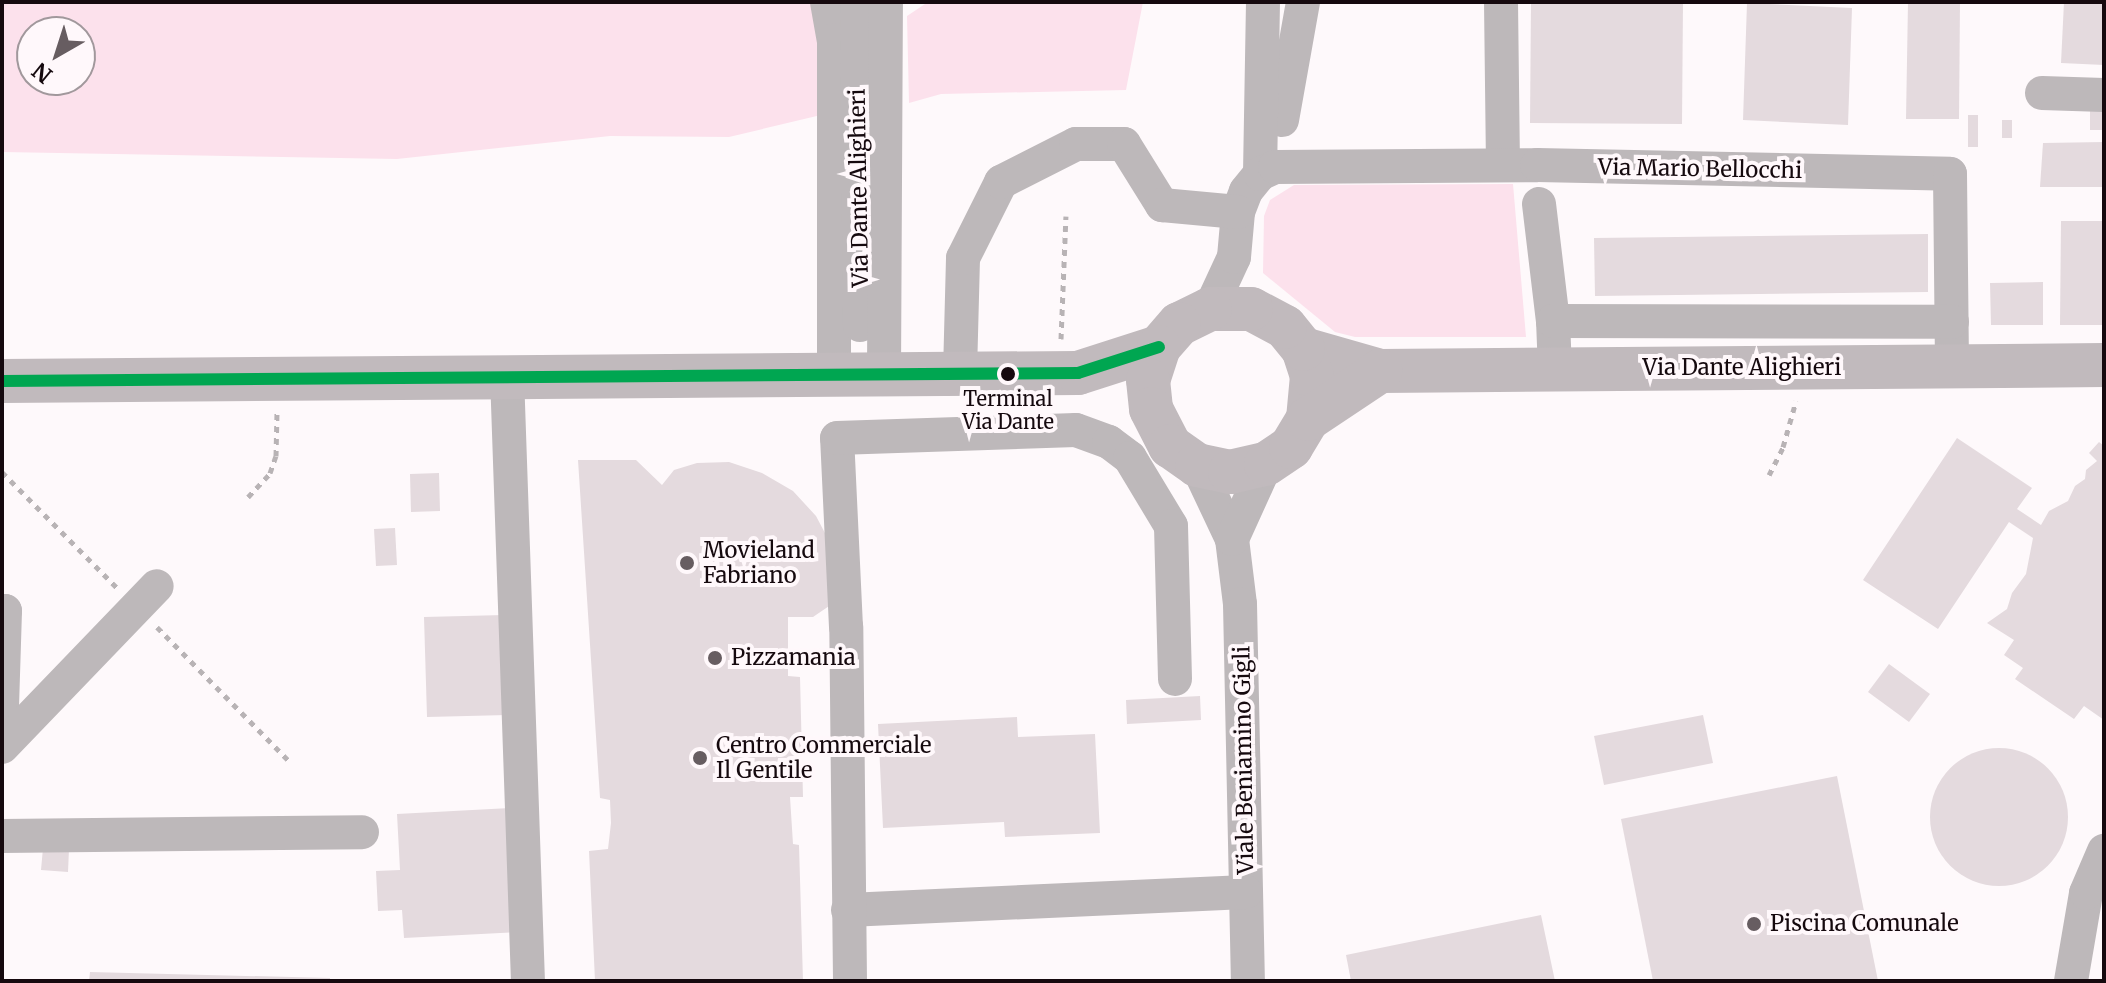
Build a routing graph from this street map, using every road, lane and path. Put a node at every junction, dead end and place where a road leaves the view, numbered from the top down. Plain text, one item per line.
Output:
1 (827, 2) edge
2 (857, 2) edge
3 (886, 2) edge
4 (1263, 2) edge
5 (1303, 2) edge
6 (1501, 2) edge
7 (2042, 93) dead end
8 (2104, 95) edge
9 (1282, 120) dead end
10 (1503, 165) junction
11 (1260, 174) junction
12 (1539, 204) dead end
13 (1238, 212) junction
14 (1066, 216) dead end
15 (1230, 309) junction
16 (1553, 321) junction
17 (1952, 322) junction
18 (1159, 347) junction
19 (1303, 349) junction
20 (1069, 362) junction
21 (2104, 365) edge
22 (1952, 366) junction
23 (1555, 370) junction
24 (1380, 371) junction
25 (860, 373) junction
26 (960, 373) junction
27 (507, 375) junction
28 (278, 377) junction
29 (2, 381) edge
30 (1796, 407) dead end
31 (1151, 409) junction
32 (1308, 419) junction
33 (1266, 464) junction
34 (1197, 465) junction
35 (1769, 475) dead end
36 (248, 497) dead end
37 (1232, 539) junction
38 (157, 586) dead end
39 (2, 611) edge
40 (1175, 679) dead end
41 (2, 709) edge
42 (2, 747) edge
43 (362, 832) dead end
44 (2, 836) edge
45 (2104, 851) edge
46 (1246, 892) junction
47 (848, 910) junction
48 (528, 981) edge
49 (850, 981) edge
50 (1248, 981) edge
51 (2071, 981) edge

1 - 25 street
2 - 25 street, Via Dante Alighieri
3 - 25 street
4 - 11 street
5 - 9 street
6 - 10 street
7 - 8 street
10 - 11 street, Via Mario Bellocchi
10 - 17 street, Via Mario Bellocchi
11 - 13 street
12 - 16 street
13 - 15 street
13 - 26 street
14 - 20 path
15 - 18 main road
15 - 19 main road, Via Dante Alighieri
16 - 17 street
16 - 23 street
17 - 22 street, Via Mario Bellocchi
18 - 20 main road
18 - 31 main road
19 - 24 main road, Via Dante Alighieri
19 - 32 main road
20 - 26 main road
20 - 31 main road
21 - 22 main road, Via Dante Alighieri
22 - 23 main road, Via Dante Alighieri
23 - 24 main road, Via Dante Alighieri
24 - 32 main road
25 - 26 main road
25 - 27 main road
27 - 28 main road
27 - 48 street
28 - 29 main road
28 - 36 path
30 - 35 path
31 - 34 main road
32 - 33 main road
33 - 34 main road
33 - 37 street
34 - 37 street, Viale Beniamino Gigli
37 - 46 street, Viale Beniamino Gigli
38 - 42 street
39 - 41 street
40 - 47 street
43 - 44 street
45 - 51 street
46 - 47 street
46 - 50 street, Viale Beniamino Gigli
47 - 49 street

